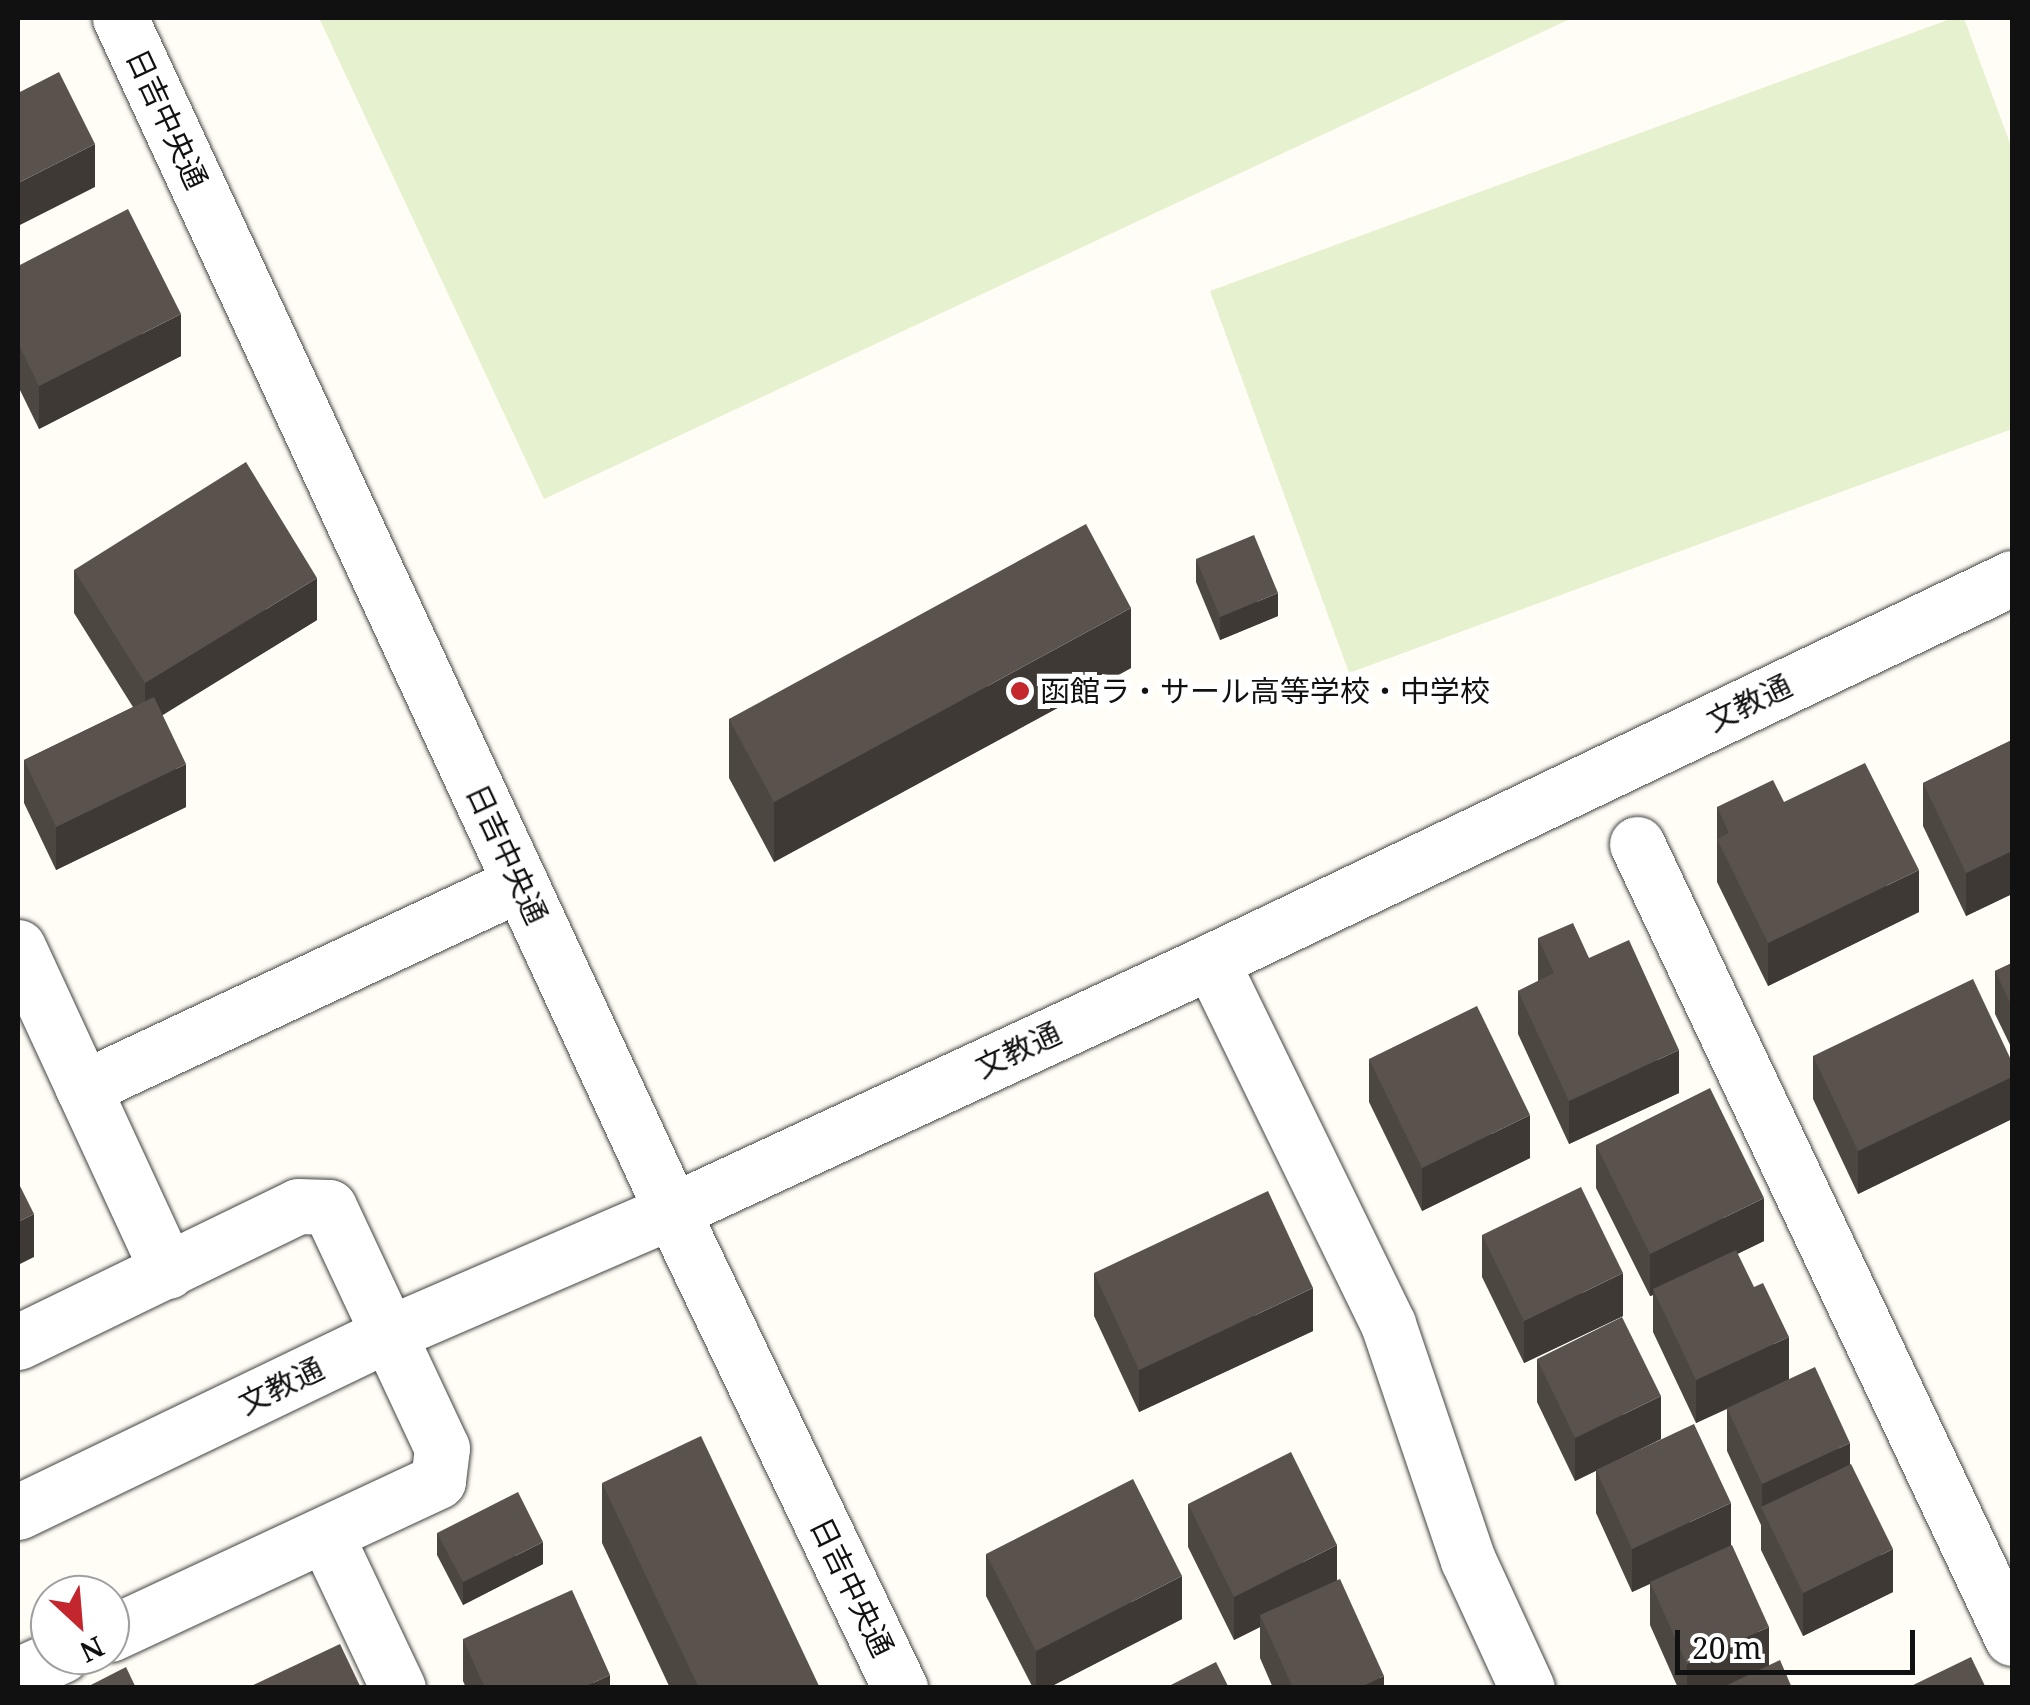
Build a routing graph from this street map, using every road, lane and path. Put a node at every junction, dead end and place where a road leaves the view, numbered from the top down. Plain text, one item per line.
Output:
1 (120, 18) edge
2 (2012, 578) edge
3 (1638, 844) dead end
4 (520, 883) junction
5 (18, 947) edge
6 (1211, 960) junction
7 (83, 1088) junction
8 (672, 1211) junction
9 (168, 1271) junction
10 (392, 1332) junction
11 (18, 1342) edge
12 (18, 1512) edge
13 (327, 1538) junction
14 (130, 1625) edge
15 (2012, 1638) edge
16 (398, 1688) edge
17 (900, 1688) edge
18 (1527, 1688) edge

1 - 4 street, 日吉中央通
2 - 6 street, 文教通
3 - 15 street
4 - 7 street
4 - 8 street, 日吉中央通
5 - 7 street
6 - 8 street, 文教通
6 - 18 street
7 - 9 street
8 - 10 street, 文教通
8 - 17 street, 日吉中央通
9 - 10 street
9 - 11 street
10 - 12 street, 文教通
10 - 13 street
13 - 14 street
13 - 16 street

